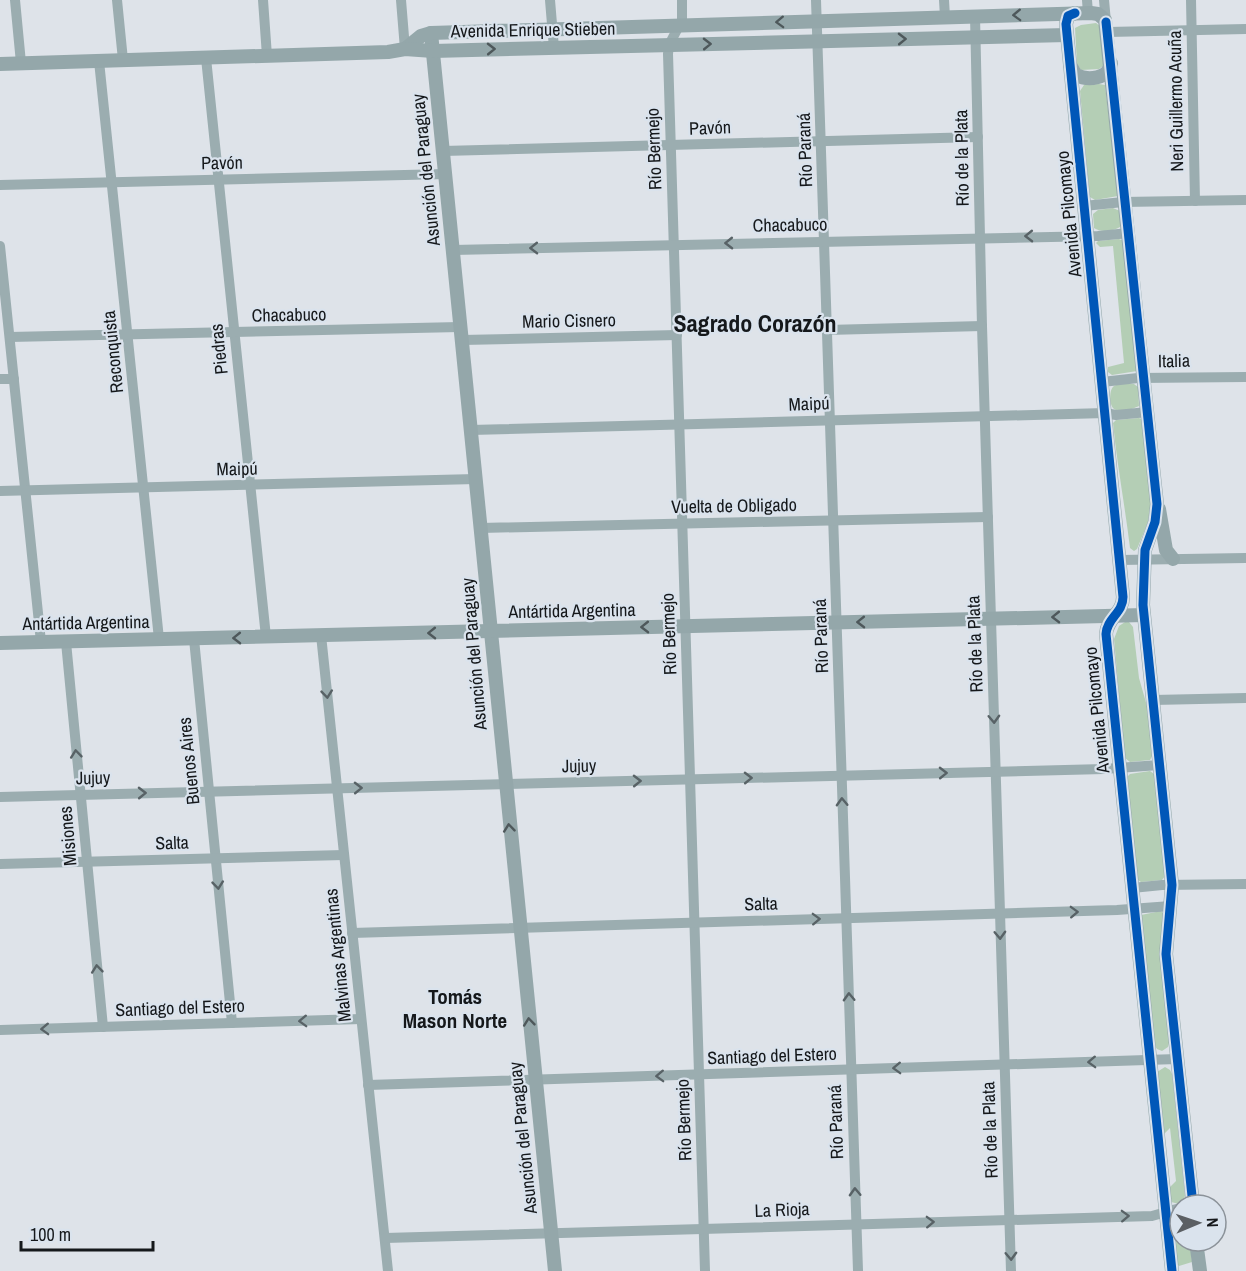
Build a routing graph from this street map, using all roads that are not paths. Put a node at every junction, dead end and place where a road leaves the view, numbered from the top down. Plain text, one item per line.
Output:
1 (15, 0) edge
2 (117, 0) edge
3 (262, 0) edge
4 (401, 0) edge
5 (549, 0) edge
6 (682, 0) edge
7 (816, 0) edge
8 (944, 0) edge
9 (1104, 0) edge
10 (1191, 0) edge
11 (1084, 9) edge
12 (975, 16) junction
13 (945, 17) junction
14 (817, 21) junction
15 (680, 26) junction
16 (1107, 27) junction
17 (552, 29) junction
18 (1246, 29) edge
19 (1191, 30) junction
20 (431, 33) junction
21 (1067, 34) junction
22 (976, 37) junction
23 (818, 41) junction
24 (669, 45) junction
25 (554, 48) junction
26 (405, 49) junction
27 (433, 51) junction
28 (267, 56) junction
29 (206, 58) junction
30 (123, 60) junction
31 (99, 61) junction
32 (1111, 61) junction
33 (21, 63) junction
34 (0, 64) edge
35 (1070, 65) junction
36 (978, 137) junction
37 (821, 141) junction
38 (671, 145) junction
39 (443, 151) junction
40 (445, 174) junction
41 (218, 180) junction
42 (112, 182) junction
43 (0, 185) edge
44 (1246, 200) edge
45 (1195, 201) junction
46 (1125, 202) junction
47 (1084, 206) junction
48 (1129, 233) junction
49 (1087, 235) junction
50 (980, 237) junction
51 (824, 241) junction
52 (674, 244) junction
53 (0, 246) edge
54 (453, 250) junction
55 (2, 293) edge
56 (982, 326) junction
57 (827, 330) junction
58 (234, 332) junction
59 (461, 334) junction
60 (127, 335) junction
61 (676, 335) junction
62 (9, 337) junction
63 (1246, 377) edge
64 (1144, 378) junction
65 (0, 379) edge
66 (14, 379) junction
67 (1102, 382) junction
68 (1148, 412) junction
69 (1105, 413) junction
70 (985, 416) junction
71 (830, 420) junction
72 (679, 424) junction
73 (471, 430) junction
74 (476, 479) junction
75 (250, 485) junction
76 (143, 488) junction
77 (0, 491) edge
78 (26, 491) junction
79 (1157, 501) junction
80 (988, 517) junction
81 (833, 520) junction
82 (682, 524) junction
83 (481, 528) junction
84 (1246, 558) edge
85 (1173, 559) junction
86 (1120, 560) junction
87 (1144, 560) junction
88 (1144, 615) junction
89 (1115, 616) junction
90 (991, 619) junction
91 (837, 622) junction
92 (685, 626) junction
93 (490, 631) junction
94 (321, 635) junction
95 (266, 637) junction
96 (159, 639) junction
97 (194, 639) junction
98 (41, 642) junction
99 (66, 642) junction
100 (0, 643) edge
101 (1246, 698) edge
102 (1153, 700) junction
103 (1159, 765) junction
104 (1120, 769) junction
105 (996, 772) junction
106 (842, 776) junction
107 (690, 780) junction
108 (505, 784) junction
109 (337, 788) junction
110 (209, 791) junction
111 (80, 795) junction
112 (0, 797) edge
113 (344, 855) junction
114 (216, 858) junction
115 (87, 862) junction
116 (0, 864) edge
117 (1246, 884) edge
118 (1172, 885) junction
119 (1132, 888) junction
120 (1171, 906) junction
121 (1134, 909) junction
122 (1000, 914) junction
123 (846, 918) junction
124 (694, 923) junction
125 (520, 928) junction
126 (352, 933) junction
127 (362, 1019) junction
128 (232, 1023) junction
129 (103, 1027) junction
130 (0, 1030) edge
131 (1177, 1059) junction
132 (1150, 1060) junction
133 (1004, 1065) junction
134 (851, 1070) junction
135 (699, 1075) junction
136 (535, 1080) junction
137 (368, 1085) junction
138 (1188, 1193) edge
139 (1166, 1213) junction
140 (1010, 1220) junction
141 (856, 1224) junction
142 (704, 1229) junction
143 (551, 1233) junction
144 (385, 1238) junction
145 (1198, 1253) edge
146 (388, 1271) edge
147 (555, 1271) edge
148 (705, 1271) edge
149 (858, 1271) edge
150 (1011, 1271) edge
151 (1172, 1271) edge
152 (1200, 1271) edge

1 - 33 street
2 - 30 street
3 - 28 street
4 - 26 street
5 - 17 street
6 - 15 street, Río Bermejo
7 - 14 street, Río Paraná
8 - 13 street
9 - 16 street
10 - 19 street, Neri Guillermo Acuña
11 -> 12 main road, Avenida Enrique Stieben
11 - 16 main road, Avenida Enrique Stieben
11 - 21 main road, Avenida Pilcomayo
12 - 13 main road, Avenida Enrique Stieben
12 - 22 street, Río de la Plata
13 - 14 main road, Avenida Enrique Stieben
14 -> 15 main road, Avenida Enrique Stieben
14 - 23 street, Río Paraná
15 - 17 main road, Avenida Enrique Stieben
15 - 24 street, Río Bermejo
16 - 19 street
16 - 32 main road
17 - 20 main road, Avenida Enrique Stieben
17 - 25 street
18 - 19 street
19 - 45 street, Neri Guillermo Acuña
20 - 26 main road
20 - 27 main road, Asunción del Paraguay
21 - 22 main road, Avenida Enrique Stieben
21 - 35 main road, Avenida Pilcomayo
23 -> 22 main road, Avenida Enrique Stieben
22 - 36 street, Río de la Plata
24 -> 23 main road, Avenida Enrique Stieben
23 - 37 street, Río Paraná
24 - 25 main road, Avenida Enrique Stieben
24 - 38 street, Río Bermejo
27 -> 25 main road, Avenida Enrique Stieben
26 - 27 main road, Avenida Enrique Stieben
26 - 28 main road, Avenida Enrique Stieben
27 - 39 main road, Asunción del Paraguay
28 - 29 main road, Avenida Enrique Stieben
29 - 30 main road, Avenida Enrique Stieben
29 - 41 street, Piedras
30 - 31 main road, Avenida Enrique Stieben
31 - 33 main road, Avenida Enrique Stieben
31 - 42 street, Reconquista
32 - 35 main road
32 - 46 main road
33 - 34 main road, Avenida Enrique Stieben
35 - 47 main road, Avenida Pilcomayo
36 - 37 street, Pavón
36 - 50 street, Río de la Plata
37 - 38 street, Pavón
37 - 51 street, Río Paraná
38 - 39 street, Pavón
38 - 52 street, Río Bermejo
39 - 40 main road, Asunción del Paraguay
40 - 41 street, Pavón
40 - 54 main road, Asunción del Paraguay
41 - 42 street, Pavón
41 - 58 street, Piedras
42 - 43 street, Pavón
42 - 60 street, Reconquista
44 - 45 street
45 - 46 street
46 - 47 street
46 - 48 main road
47 - 49 main road, Avenida Pilcomayo
48 - 49 street, Chacabuco
48 - 64 main road
49 -> 50 street, Chacabuco
49 - 67 main road, Avenida Pilcomayo
50 - 51 street, Chacabuco
50 - 56 street, Río de la Plata
51 -> 52 street, Chacabuco
51 - 57 street, Río Paraná
52 -> 54 street, Chacabuco
52 - 61 street, Río Bermejo
53 - 55 street
54 - 59 main road, Asunción del Paraguay
55 - 62 street
56 - 57 street
56 - 70 street, Río de la Plata
57 - 71 street, Río Paraná
58 - 59 street, Chacabuco
58 - 60 street, Chacabuco
58 - 75 street, Piedras
59 - 61 street, Mario Cisnero
59 - 73 main road, Asunción del Paraguay
60 - 62 street, Chacabuco
60 - 76 street, Reconquista
61 - 72 street, Río Bermejo
62 - 66 street
63 - 64 street, Italia
64 - 67 street, Italia
64 - 68 main road
65 - 66 street
66 - 78 street
67 - 69 main road, Avenida Pilcomayo
68 - 69 street, Maipú
68 - 79 main road
69 - 70 street, Maipú
69 - 86 main road, Avenida Pilcomayo
70 - 71 street, Maipú
70 - 80 street, Río de la Plata
71 - 72 street, Maipú
71 - 81 street, Río Paraná
72 - 73 street, Maipú
72 - 82 street, Río Bermejo
73 - 74 main road, Asunción del Paraguay
74 - 75 street, Maipú
74 - 83 main road, Asunción del Paraguay
75 - 76 street, Maipú
75 - 95 street, Piedras
76 - 78 street, Maipú
76 - 96 street, Reconquista
77 - 78 street, Maipú
78 - 98 street
79 - 85 main road
79 - 87 main road
80 - 81 street, Vuelta de Obligado
80 - 90 street, Río de la Plata
81 - 82 street, Vuelta de Obligado
81 - 91 street, Río Paraná
82 - 83 street, Vuelta de Obligado
82 - 92 street, Río Bermejo
83 - 93 main road, Asunción del Paraguay
84 - 85 street
85 - 87 street
86 - 87 street
86 - 89 main road, Avenida Pilcomayo
87 - 88 main road
88 - 89 main road, Antártida Argentina
88 - 102 main road
89 -> 90 main road, Antártida Argentina
89 - 104 main road, Avenida Pilcomayo
90 -> 91 main road, Antártida Argentina
90 -> 105 street, Río de la Plata
91 - 92 main road, Antártida Argentina
91 - 106 street, Río Paraná
92 -> 93 main road, Antártida Argentina
92 - 107 street, Río Bermejo
93 -> 94 main road, Antártida Argentina
93 - 108 main road, Asunción del Paraguay
94 - 95 main road, Antártida Argentina
94 -> 109 street, Malvinas Argentinas
95 -> 97 main road, Antártida Argentina
96 - 97 main road, Antártida Argentina
96 - 99 main road, Antártida Argentina
97 - 110 street, Buenos Aires
98 - 99 main road, Antártida Argentina
98 - 100 main road, Antártida Argentina
111 -> 99 street, Misiones
101 - 102 street
102 - 103 main road
103 - 104 street, Jujuy
103 - 118 main road
104 - 105 street, Jujuy
104 - 119 main road, Avenida Pilcomayo
106 -> 105 street, Jujuy
105 - 122 street, Río de la Plata
107 -> 106 street, Jujuy
123 -> 106 street, Río Paraná
108 -> 107 street, Jujuy
107 - 124 street, Río Bermejo
109 -> 108 street, Jujuy
125 -> 108 main road, Asunción del Paraguay
109 - 110 street, Jujuy
109 - 113 street, Malvinas Argentinas
111 -> 110 street, Jujuy
110 - 114 street, Buenos Aires
111 - 112 street, Jujuy
111 - 115 street, Misiones
113 - 114 street, Salta
113 - 126 street, Malvinas Argentinas
114 - 115 street, Salta
114 -> 128 street, Buenos Aires
115 - 116 street, Salta
129 -> 115 street, Misiones
117 - 118 street
118 - 119 street
118 - 120 main road
119 - 121 main road, Avenida Pilcomayo
120 - 121 street, Salta
120 - 131 main road
122 -> 121 street, Salta
121 - 132 main road, Avenida Pilcomayo
122 - 123 street, Salta
122 -> 133 street, Río de la Plata
124 -> 123 street, Salta
134 -> 123 street, Río Paraná
124 - 125 street, Salta
124 - 135 street, Río Bermejo
125 - 126 street, Salta
136 -> 125 main road, Asunción del Paraguay
126 - 127 street, Malvinas Argentinas
127 -> 128 street, Santiago del Estero
127 - 137 street, Malvinas Argentinas
128 - 129 street, Santiago del Estero
129 -> 130 street, Santiago del Estero
131 - 132 street, Santiago del Estero
131 - 138 main road
132 -> 133 street, Santiago del Estero
132 - 139 main road, Avenida Pilcomayo
133 -> 134 street, Santiago del Estero
133 - 140 street, Río de la Plata
134 - 135 street, Santiago del Estero
141 -> 134 street, Río Paraná
135 -> 136 street, Santiago del Estero
135 - 142 street, Río Bermejo
136 - 137 street, Santiago del Estero
136 - 143 main road, Asunción del Paraguay
137 - 144 street, Malvinas Argentinas
140 -> 139 street, La Rioja
139 - 151 main road, Avenida Pilcomayo
141 -> 140 street, La Rioja
140 -> 150 street, Río de la Plata
141 - 142 street, La Rioja
141 - 149 street, Río Paraná
142 - 143 street, La Rioja
142 - 148 street, Río Bermejo
143 - 144 street, La Rioja
143 - 147 main road, Asunción del Paraguay
144 - 146 street, Malvinas Argentinas
145 - 152 main road

